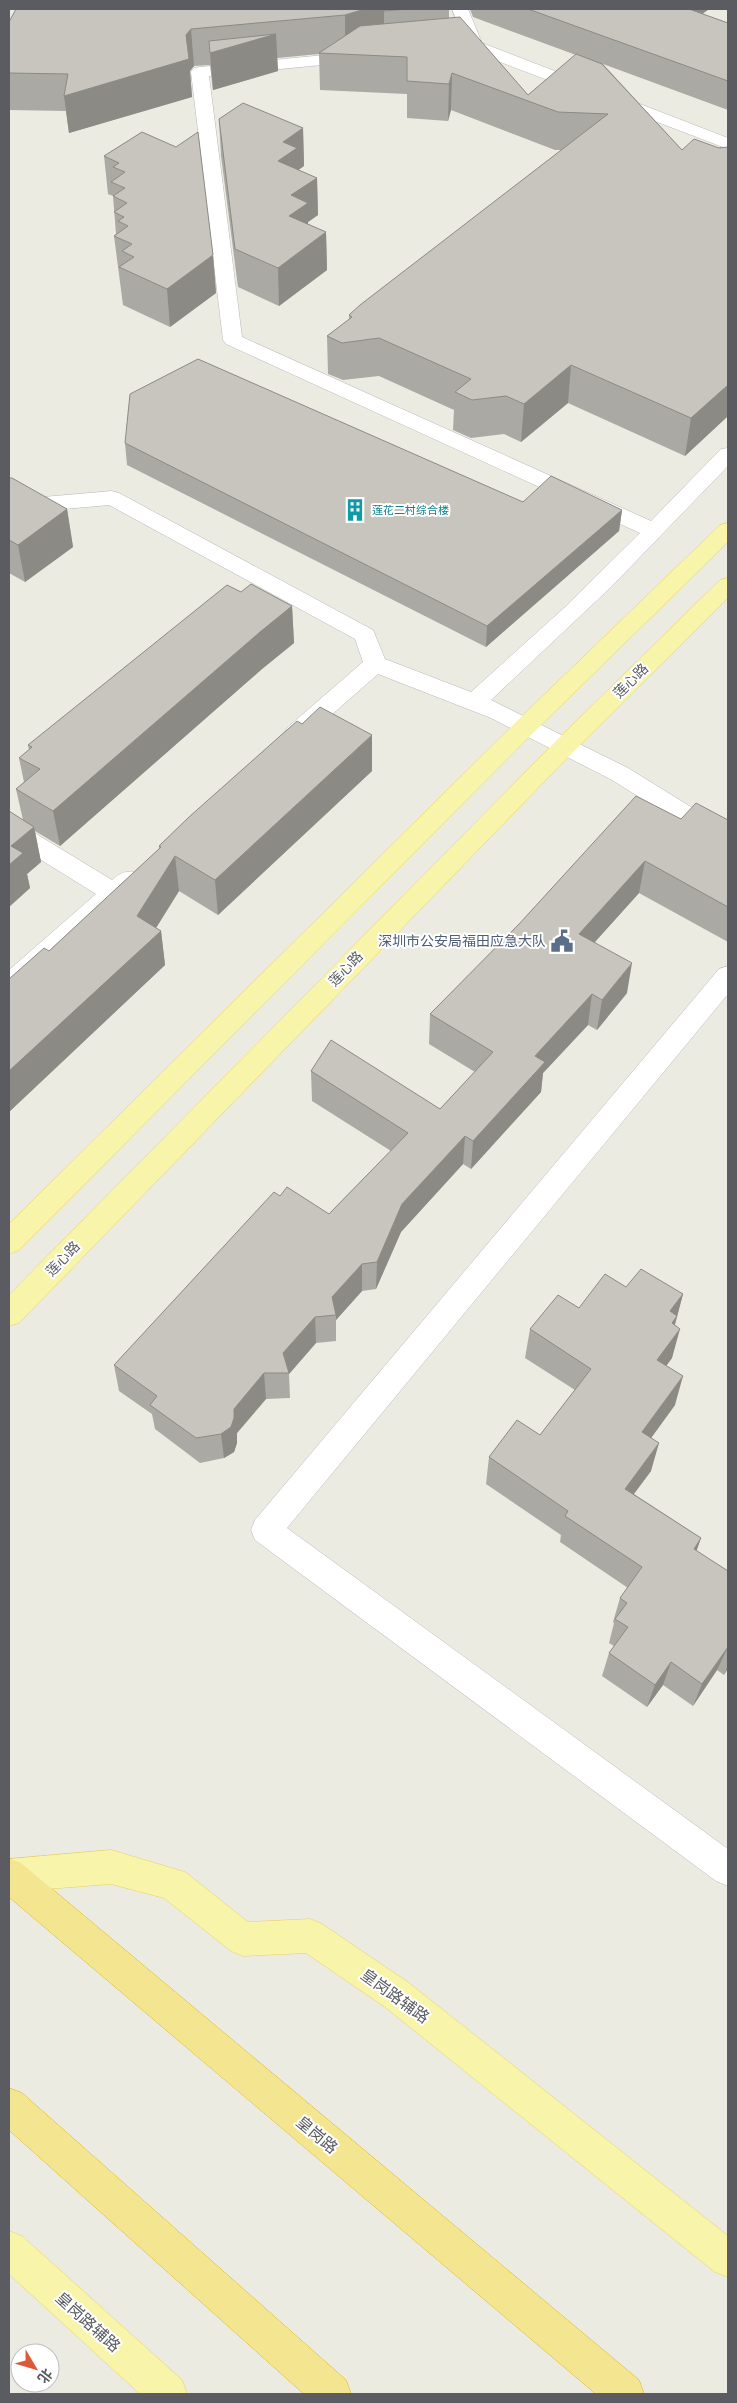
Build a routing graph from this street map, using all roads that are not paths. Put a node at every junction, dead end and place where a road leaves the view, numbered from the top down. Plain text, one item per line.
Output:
1 (460, 9) edge
2 (475, 46) junction
3 (456, 48) edge
4 (377, 55) edge
5 (728, 144) edge
6 (728, 454) edge
7 (9, 507) edge
8 (728, 530) edge
9 (654, 531) junction
10 (728, 584) edge
11 (375, 664) junction
12 (473, 703) junction
13 (526, 726) junction
14 (565, 746) junction
15 (278, 749) edge
16 (9, 829) edge
17 (728, 841) edge
18 (143, 866) edge
19 (113, 892) junction
20 (728, 976) edge
21 (9, 985) edge
22 (9, 1242) edge
23 (9, 1314) edge
24 (728, 1869) edge
25 (10, 1876) edge
26 (9, 2106) edge
27 (9, 2249) edge
28 (728, 2259) edge
29 (168, 2394) edge
30 (332, 2394) edge
31 (625, 2394) edge

1 - 2 street
2 - 3 street
2 - 5 street
4 - 9 street
6 - 9 street
7 - 11 street
8 - 13 main road
9 - 12 street
10 - 14 main road, 莲心路
11 - 12 street
11 - 15 street
12 - 13 street
13 - 14 street
13 - 22 main road
14 - 17 street
14 - 23 main road, 莲心路
16 - 19 street
18 - 19 street
19 - 21 street
20 - 24 street
25 - 28 main road, 皇岗路辅路
25 - 31 highway, 皇岗路
26 - 30 highway
27 - 29 main road, 皇岗路辅路

